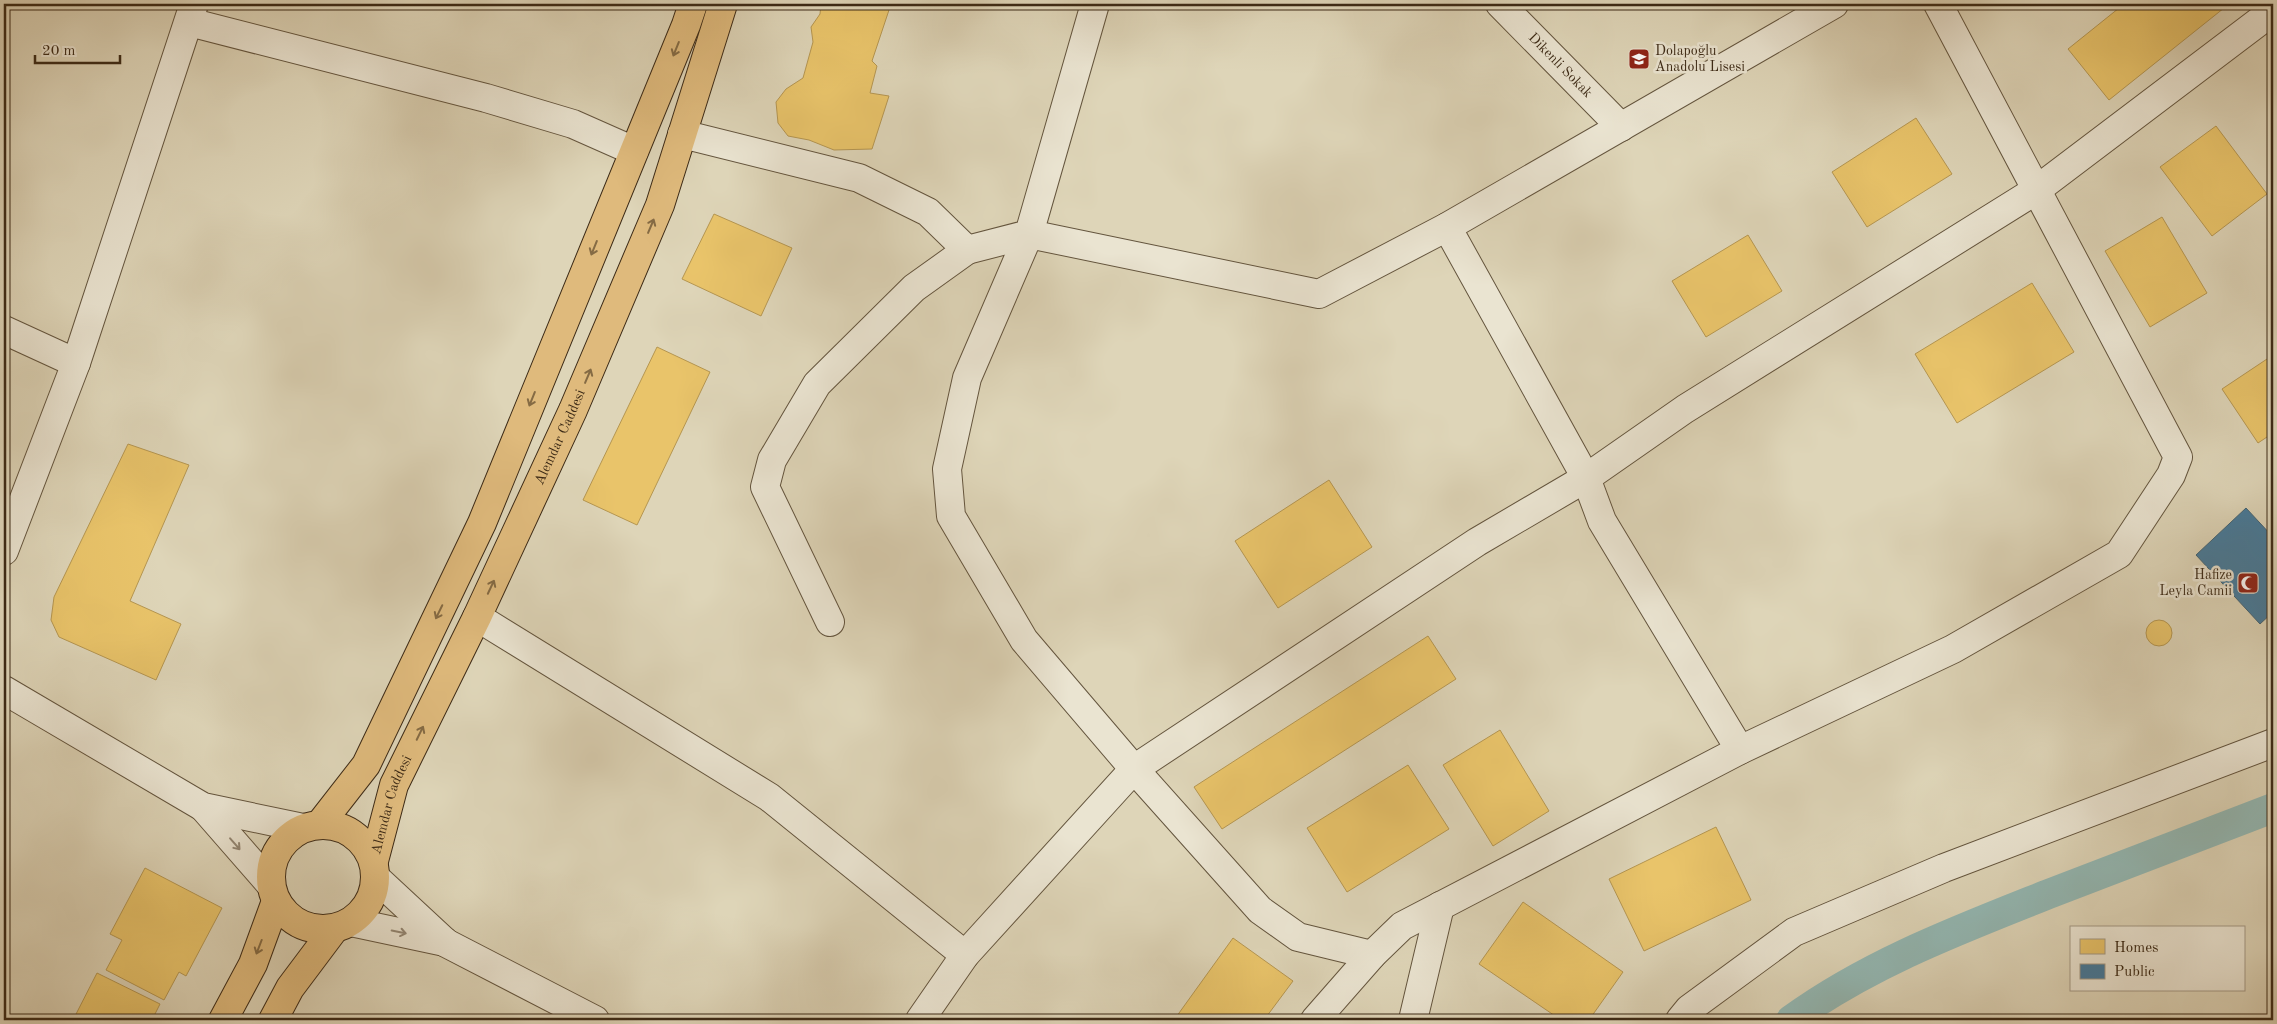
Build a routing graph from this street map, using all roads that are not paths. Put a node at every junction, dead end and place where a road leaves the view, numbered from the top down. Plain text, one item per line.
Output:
1 (692, 4) edge
2 (723, 4) edge
3 (1095, 4) edge
4 (1500, 4) edge
5 (1834, 4) edge
6 (1938, 4) edge
7 (2273, 8) edge
8 (191, 13) edge
9 (1621, 127) junction
10 (682, 134) junction
11 (634, 151) junction
12 (2035, 191) junction
13 (1447, 227) junction
14 (1030, 234) junction
15 (967, 250) junction
16 (4, 330) edge
17 (76, 363) junction
18 (1586, 478) junction
19 (4, 551) edge
20 (477, 617) junction
21 (830, 622) dead end
22 (4, 690) edge
23 (2273, 743) edge
24 (1740, 750) junction
25 (1134, 769) junction
26 (203, 807) junction
27 (312, 826) junction
28 (375, 869) junction
29 (274, 893) junction
30 (1440, 906) junction
31 (343, 925) junction
32 (446, 942) junction
33 (1372, 955) junction
34 (965, 956) junction
35 (223, 1020) edge
36 (273, 1020) edge
37 (595, 1020) edge
38 (920, 1020) edge
39 (1315, 1020) edge
40 (1413, 1020) edge
41 (1680, 1020) edge

1 -> 11 main road
2 - 10 main road, Alemdar Caddesi
3 - 14 street
4 - 9 street, Dikenli Sokak
5 - 9 street
6 - 12 street
7 - 12 street
8 - 11 street
8 - 17 street
9 - 13 street
10 - 15 street
20 -> 10 main road, Alemdar Caddesi
11 -> 27 main road
12 - 18 street
12 - 24 street
13 - 14 street
13 - 18 street
14 - 15 street
14 - 25 street
15 - 21 street
16 - 17 street
17 - 19 street
18 - 24 street
18 - 25 street
28 -> 20 main road, Alemdar Caddesi
20 - 34 street
22 - 26 street
23 - 41 street
24 - 30 street
25 - 33 street
25 - 34 street
26 - 27 street
26 -> 29 street
27 - 28 main road
27 - 29 main road
28 - 31 main road
28 - 32 street
29 - 31 main road
29 -> 35 main road
30 - 33 street
30 - 40 street
31 -> 32 street
31 - 36 main road
32 - 37 street
33 - 39 street
34 - 38 street

